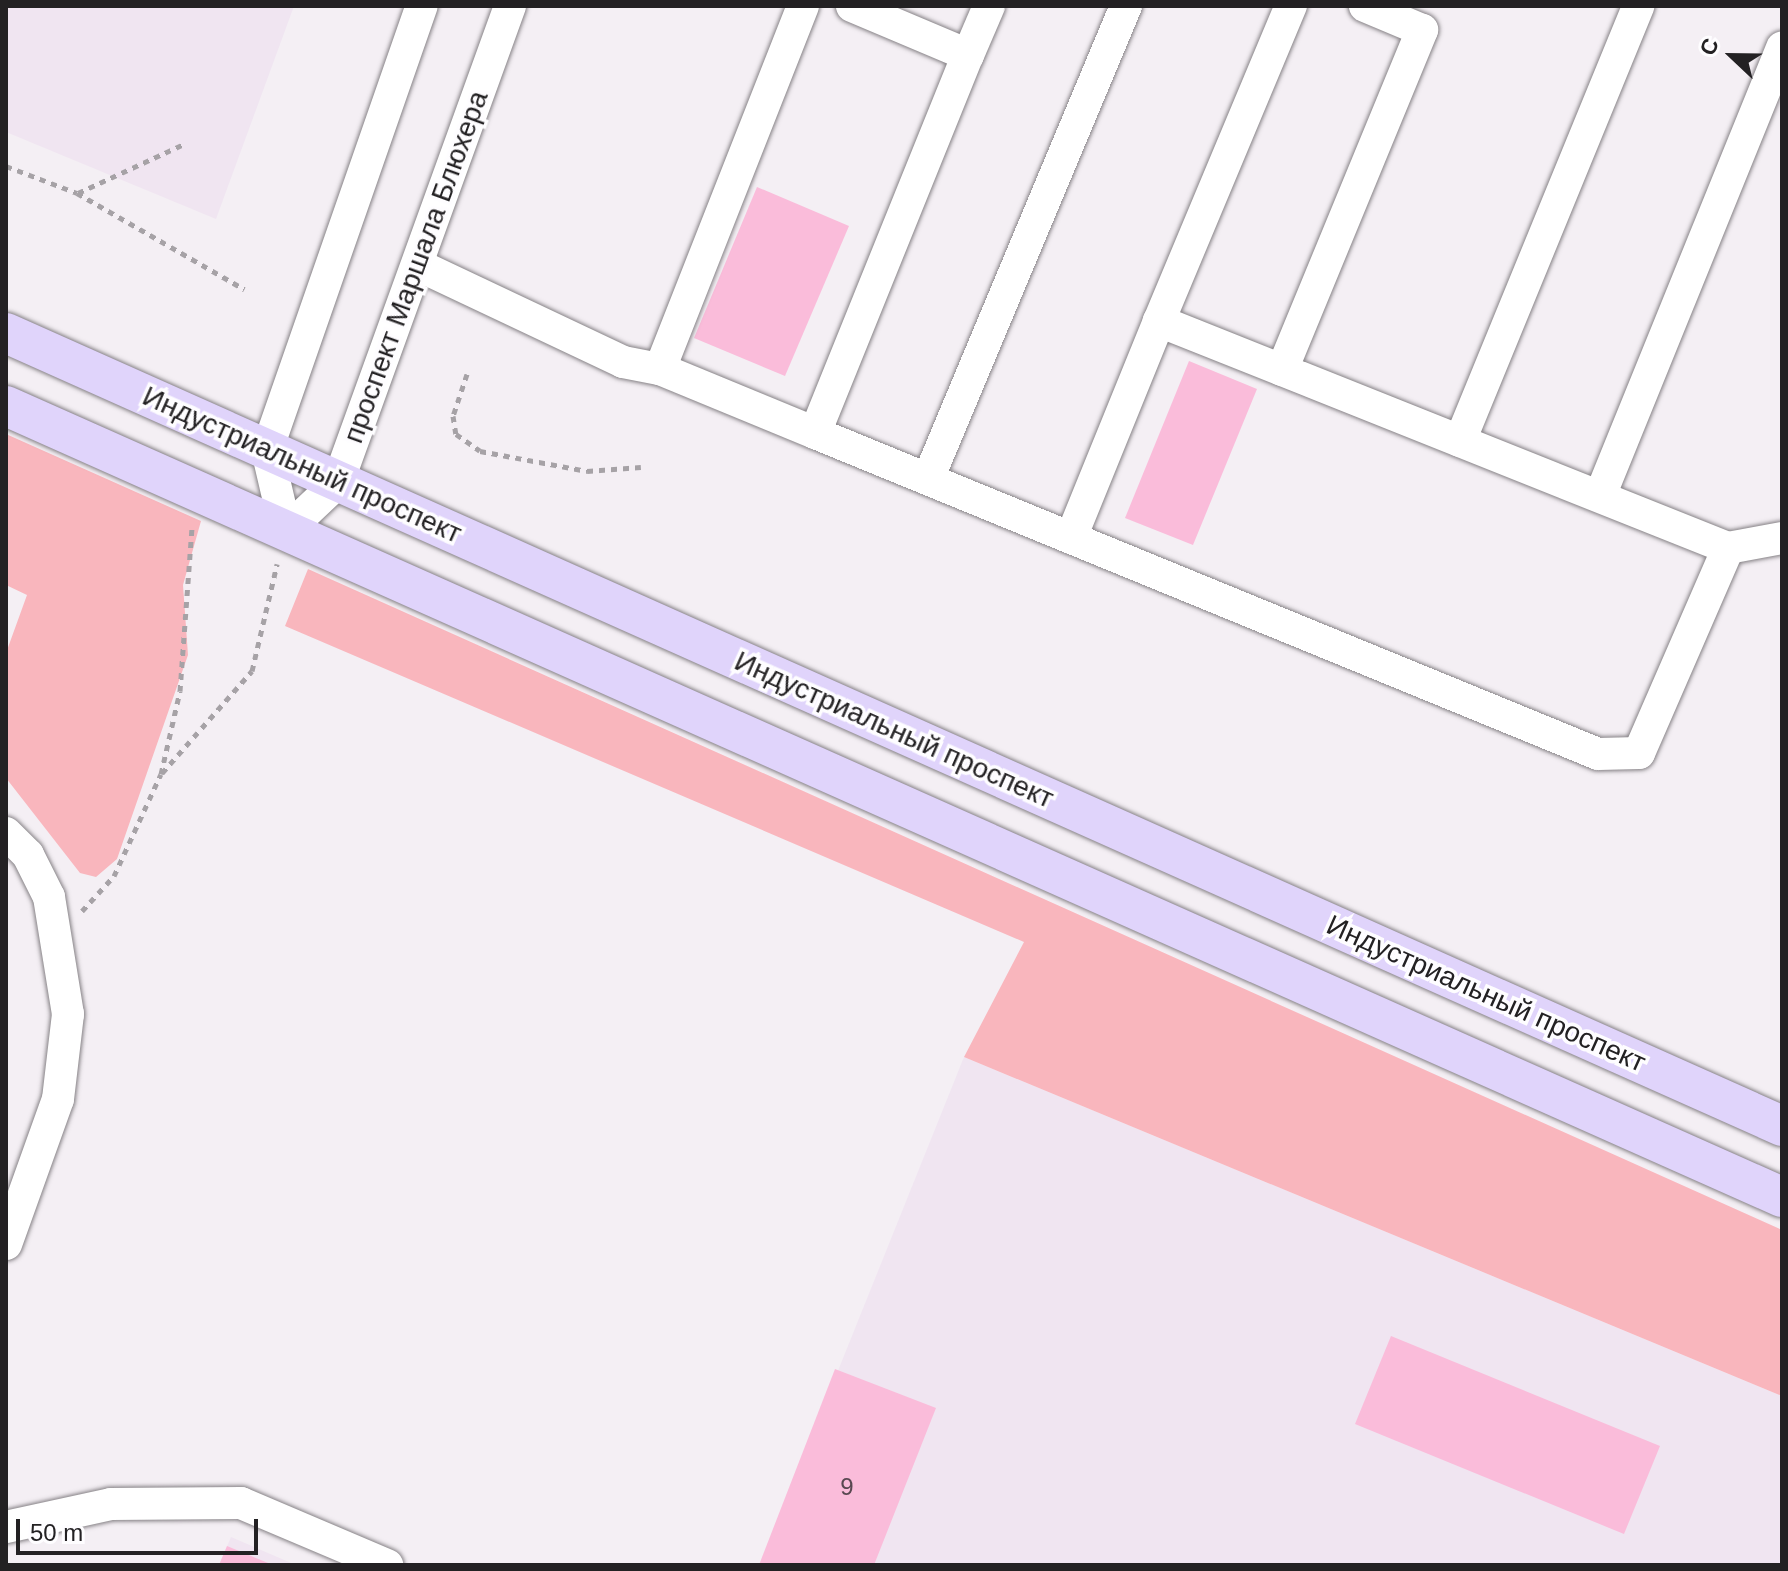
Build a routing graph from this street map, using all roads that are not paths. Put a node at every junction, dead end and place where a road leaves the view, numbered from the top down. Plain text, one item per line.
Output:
1 (422, 6) edge
2 (510, 6) edge
3 (803, 6) edge
4 (852, 6) edge
5 (989, 6) edge
6 (1126, 6) edge
7 (1291, 6) edge
8 (1365, 6) edge
9 (1638, 6) edge
10 (1782, 47) edge
11 (968, 55) junction
12 (418, 265) junction
13 (1159, 321) junction
14 (6, 333) edge
15 (660, 369) junction
16 (1282, 370) junction
17 (6, 406) edge
18 (815, 433) junction
19 (1460, 441) junction
20 (267, 450) junction
21 (928, 479) junction
22 (338, 482) junction
23 (1600, 496) junction
24 (286, 531) junction
25 (1071, 538) junction
26 (1782, 538) edge
27 (1728, 548) junction
28 (6, 833) edge
29 (1782, 1126) edge
30 (1782, 1197) edge
31 (6, 1244) edge
32 (6, 1527) edge
33 (387, 1565) edge

1 - 20 street
2 - 12 street, проспект Маршала Блюхера
3 - 15 street
4 - 11 street
5 - 11 street
6 - 21 street
7 - 13 street
8 - 16 street
9 - 19 street
10 - 23 street
11 - 18 street
12 - 15 street
12 - 22 street, проспект Маршала Блюхера
13 - 16 street
13 - 25 street
14 - 20 main road, Индустриальный проспект
15 - 18 street
16 - 19 street
17 - 24 main road
18 - 21 street
19 - 23 street
20 - 22 main road, Индустриальный проспект
20 - 24 street
21 - 25 street
22 - 24 street, проспект Маршала Блюхера
22 - 29 main road, Индустриальный проспект
23 - 27 street
24 - 30 main road
25 - 27 street
26 - 27 street
28 - 31 street
32 - 33 street

